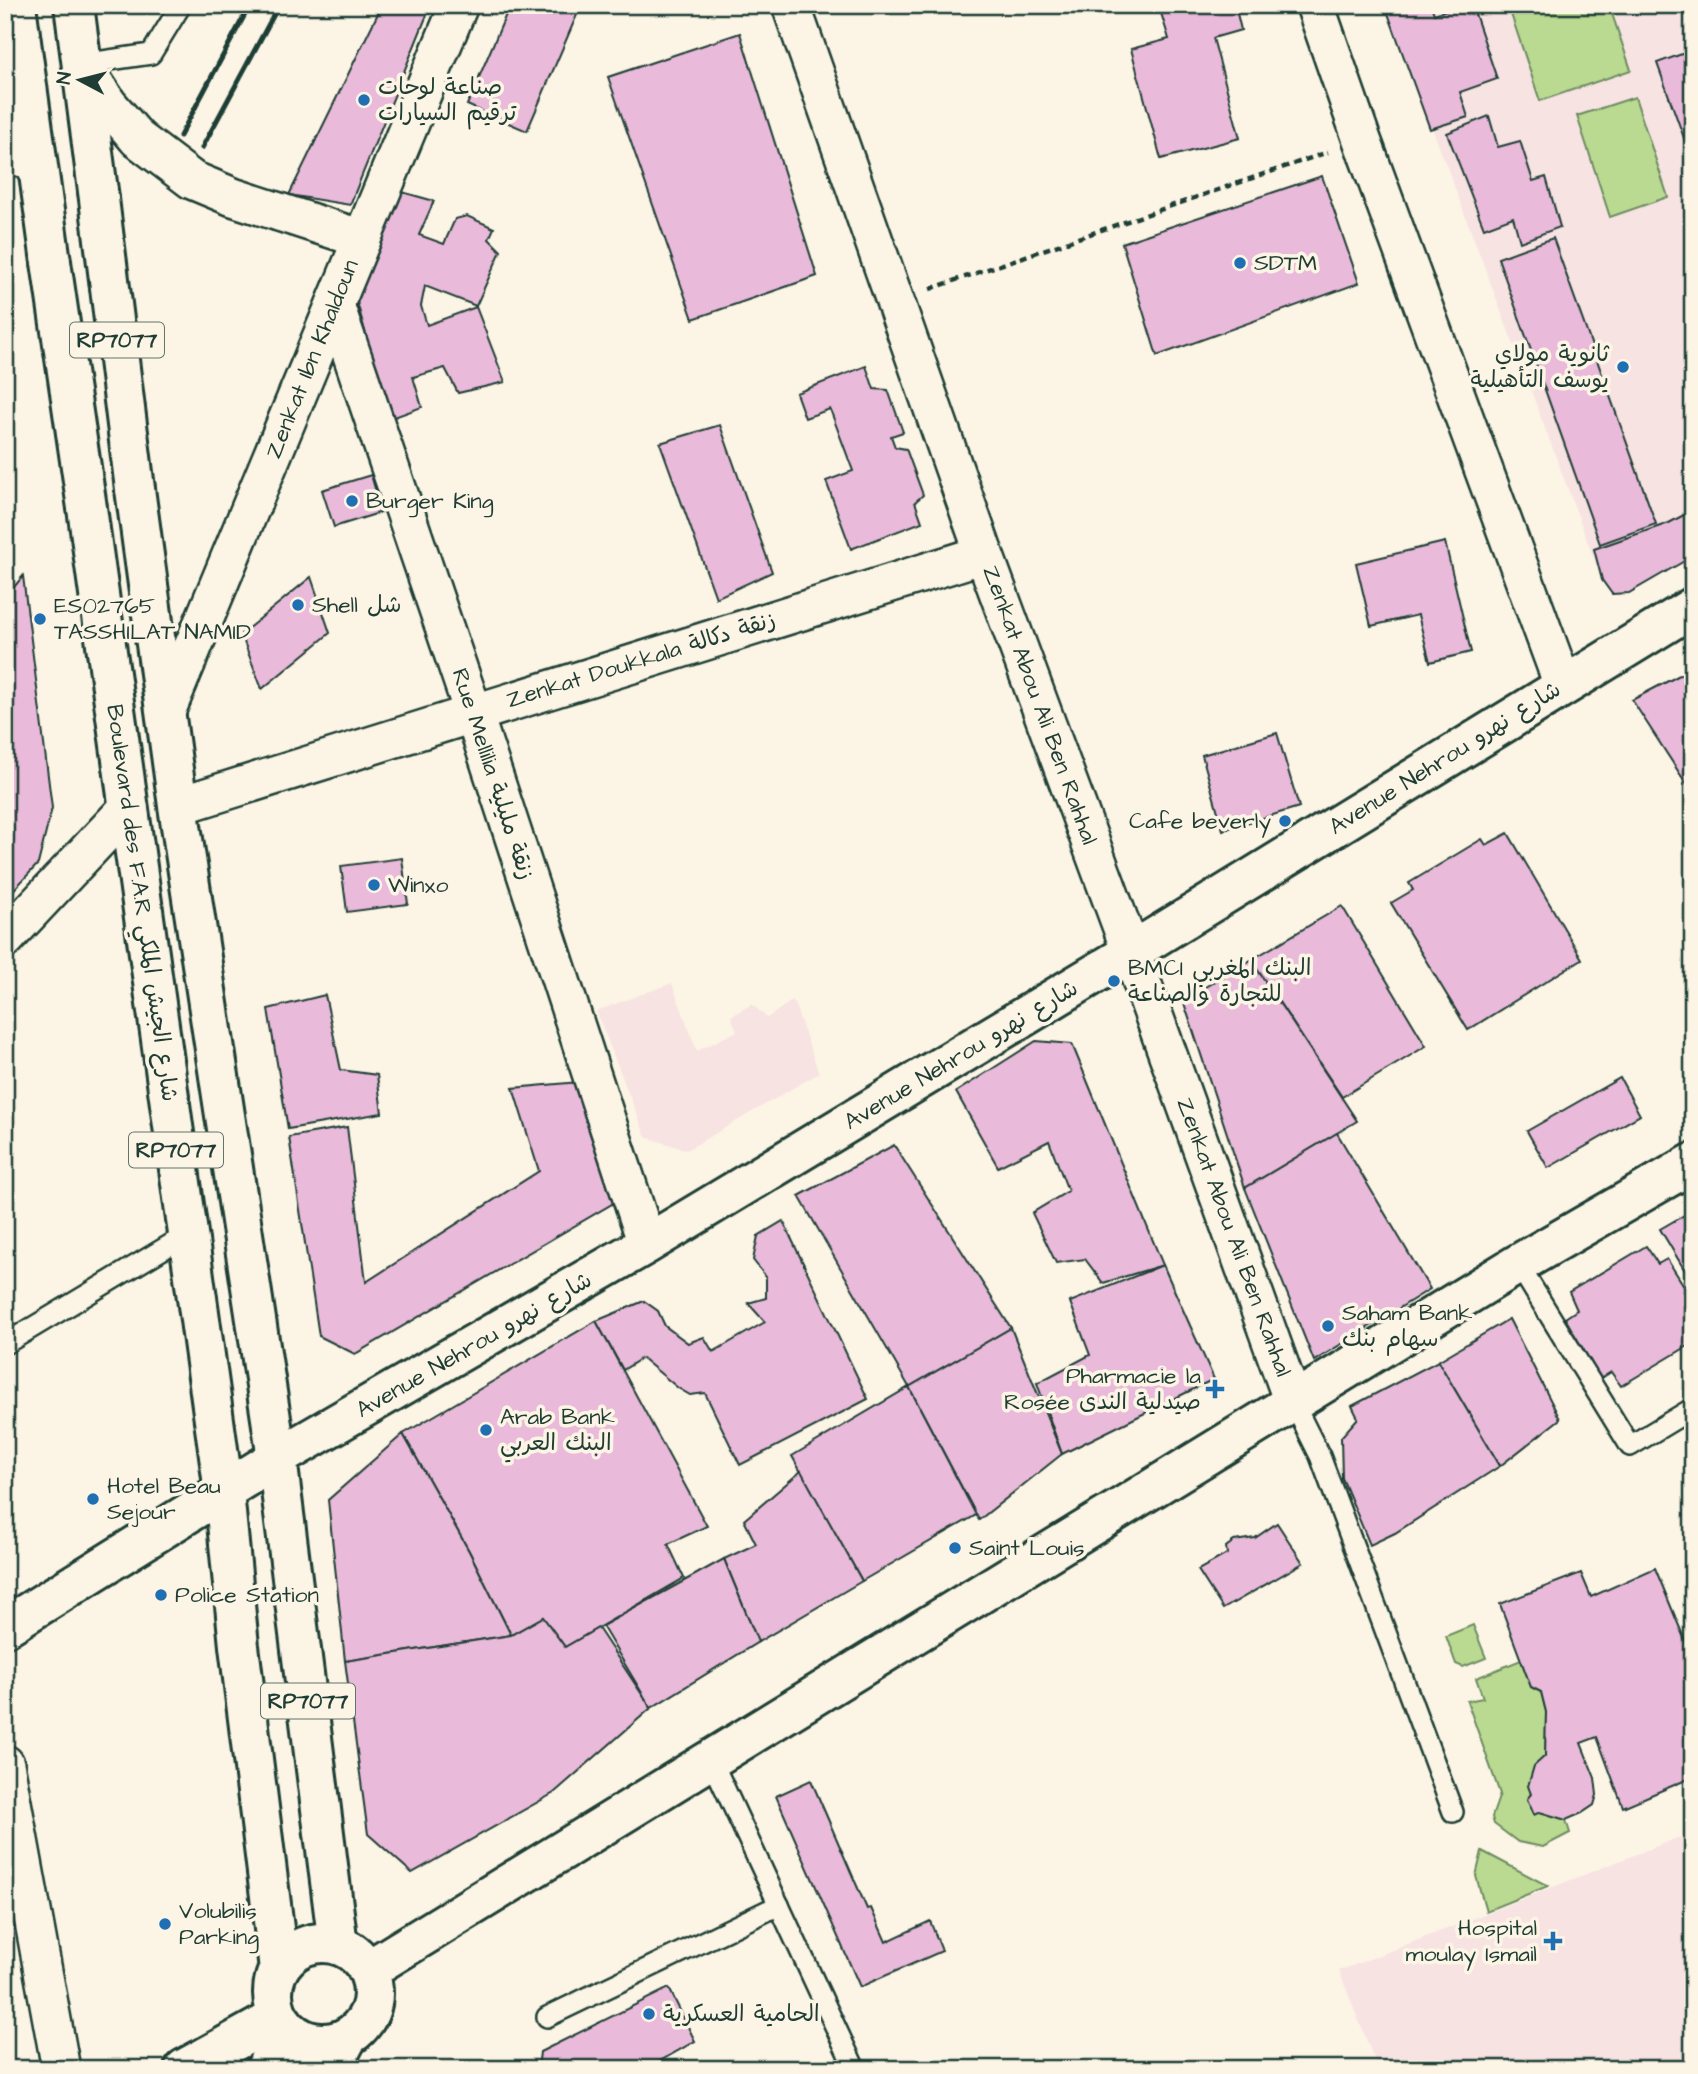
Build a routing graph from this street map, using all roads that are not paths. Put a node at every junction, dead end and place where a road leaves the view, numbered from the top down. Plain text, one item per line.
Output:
1 (16, 5) edge
2 (74, 5) edge
3 (181, 5) edge
4 (459, 5) edge
5 (791, 5) edge
6 (1315, 5) edge
7 (82, 64) junction
8 (21, 158) edge
9 (362, 239) junction
10 (334, 305) junction
11 (984, 554) junction
12 (1693, 607) edge
13 (1563, 685) junction
14 (166, 712) junction
15 (473, 712) junction
16 (178, 806) junction
17 (129, 807) junction
18 (5, 939) edge
19 (1131, 952) junction
20 (1693, 1163) edge
21 (188, 1234) junction
22 (647, 1244) junction
23 (1518, 1264) junction
24 (5, 1344) edge
25 (1293, 1402) junction
26 (1693, 1408) edge
27 (277, 1458) junction
28 (224, 1492) junction
29 (5, 1627) edge
30 (711, 1759) junction
31 (5, 1764) edge
32 (1453, 1812) dead end
33 (779, 1905) junction
34 (338, 1945) junction
35 (279, 1969) junction
36 (369, 1970) junction
37 (547, 2017) dead end
38 (283, 2023) junction
39 (343, 2058) edge
40 (61, 2069) edge
41 (184, 2069) edge
42 (266, 2069) edge
43 (294, 2069) edge
44 (855, 2069) edge

1 - 8 main road, Boulevard des F.A.R شارع الجيش الملكي / RP7077
2 - 7 main road, RP7077
3 - 7 lane
4 - 9 street, Zenkat Ibn Khaldoun
5 - 11 street, Zenkat Abou Ali Ben Rahhal
6 - 13 street
7 - 9 street, bridge
7 - 14 main road, RP7077, bridge
8 - 17 main road, Boulevard des F.A.R شارع الجيش الملكي / RP7077, bridge
9 - 10 street, Zenkat Ibn Khaldoun
10 - 14 street, Zenkat Ibn Khaldoun
10 - 15 street, Rue Mellilia زنقة مليلية
11 - 15 street, Zenkat Doukkala زنقة دكالة
11 - 19 street, Zenkat Abou Ali Ben Rahhal
12 - 13 main road, Avenue Nehrou شارع نهرو
13 - 19 main road, Avenue Nehrou شارع نهرو
14 - 16 main road, RP7077
15 - 16 street, Zenkat Doukkala زنقة دكالة
15 - 22 street, Rue Mellilia زنقة مليلية
16 - 27 main road, RP7077
17 - 18 street
17 - 21 main road, Boulevard des F.A.R شارع الجيش الملكي / RP7077
19 - 22 main road, Avenue Nehrou شارع نهرو
19 - 25 street, Zenkat Abou Ali Ben Rahhal
20 - 23 main road
21 - 24 lane
21 - 28 main road, Boulevard des F.A.R شارع الجيش الملكي / RP7077
22 - 27 main road, Avenue Nehrou شارع نهرو
23 - 25 main road
23 - 26 lane
25 - 30 main road
25 - 32 lane
27 - 28 main road, Avenue Nehrou شارع نهرو
27 - 34 main road, RP7077
28 - 29 main road, Avenue Nehrou شارع نهرو
28 - 35 main road, Boulevard des F.A.R شارع الجيش الملكي / RP7077
30 - 33 lane
30 - 36 main road
31 - 40 street
33 - 37 lane
33 - 44 lane
34 - 35 main road
34 - 36 main road
35 - 38 main road, RP7077
36 - 39 main road
38 - 39 main road
38 - 41 main road
38 - 42 main road
38 - 43 main road, RP7077

